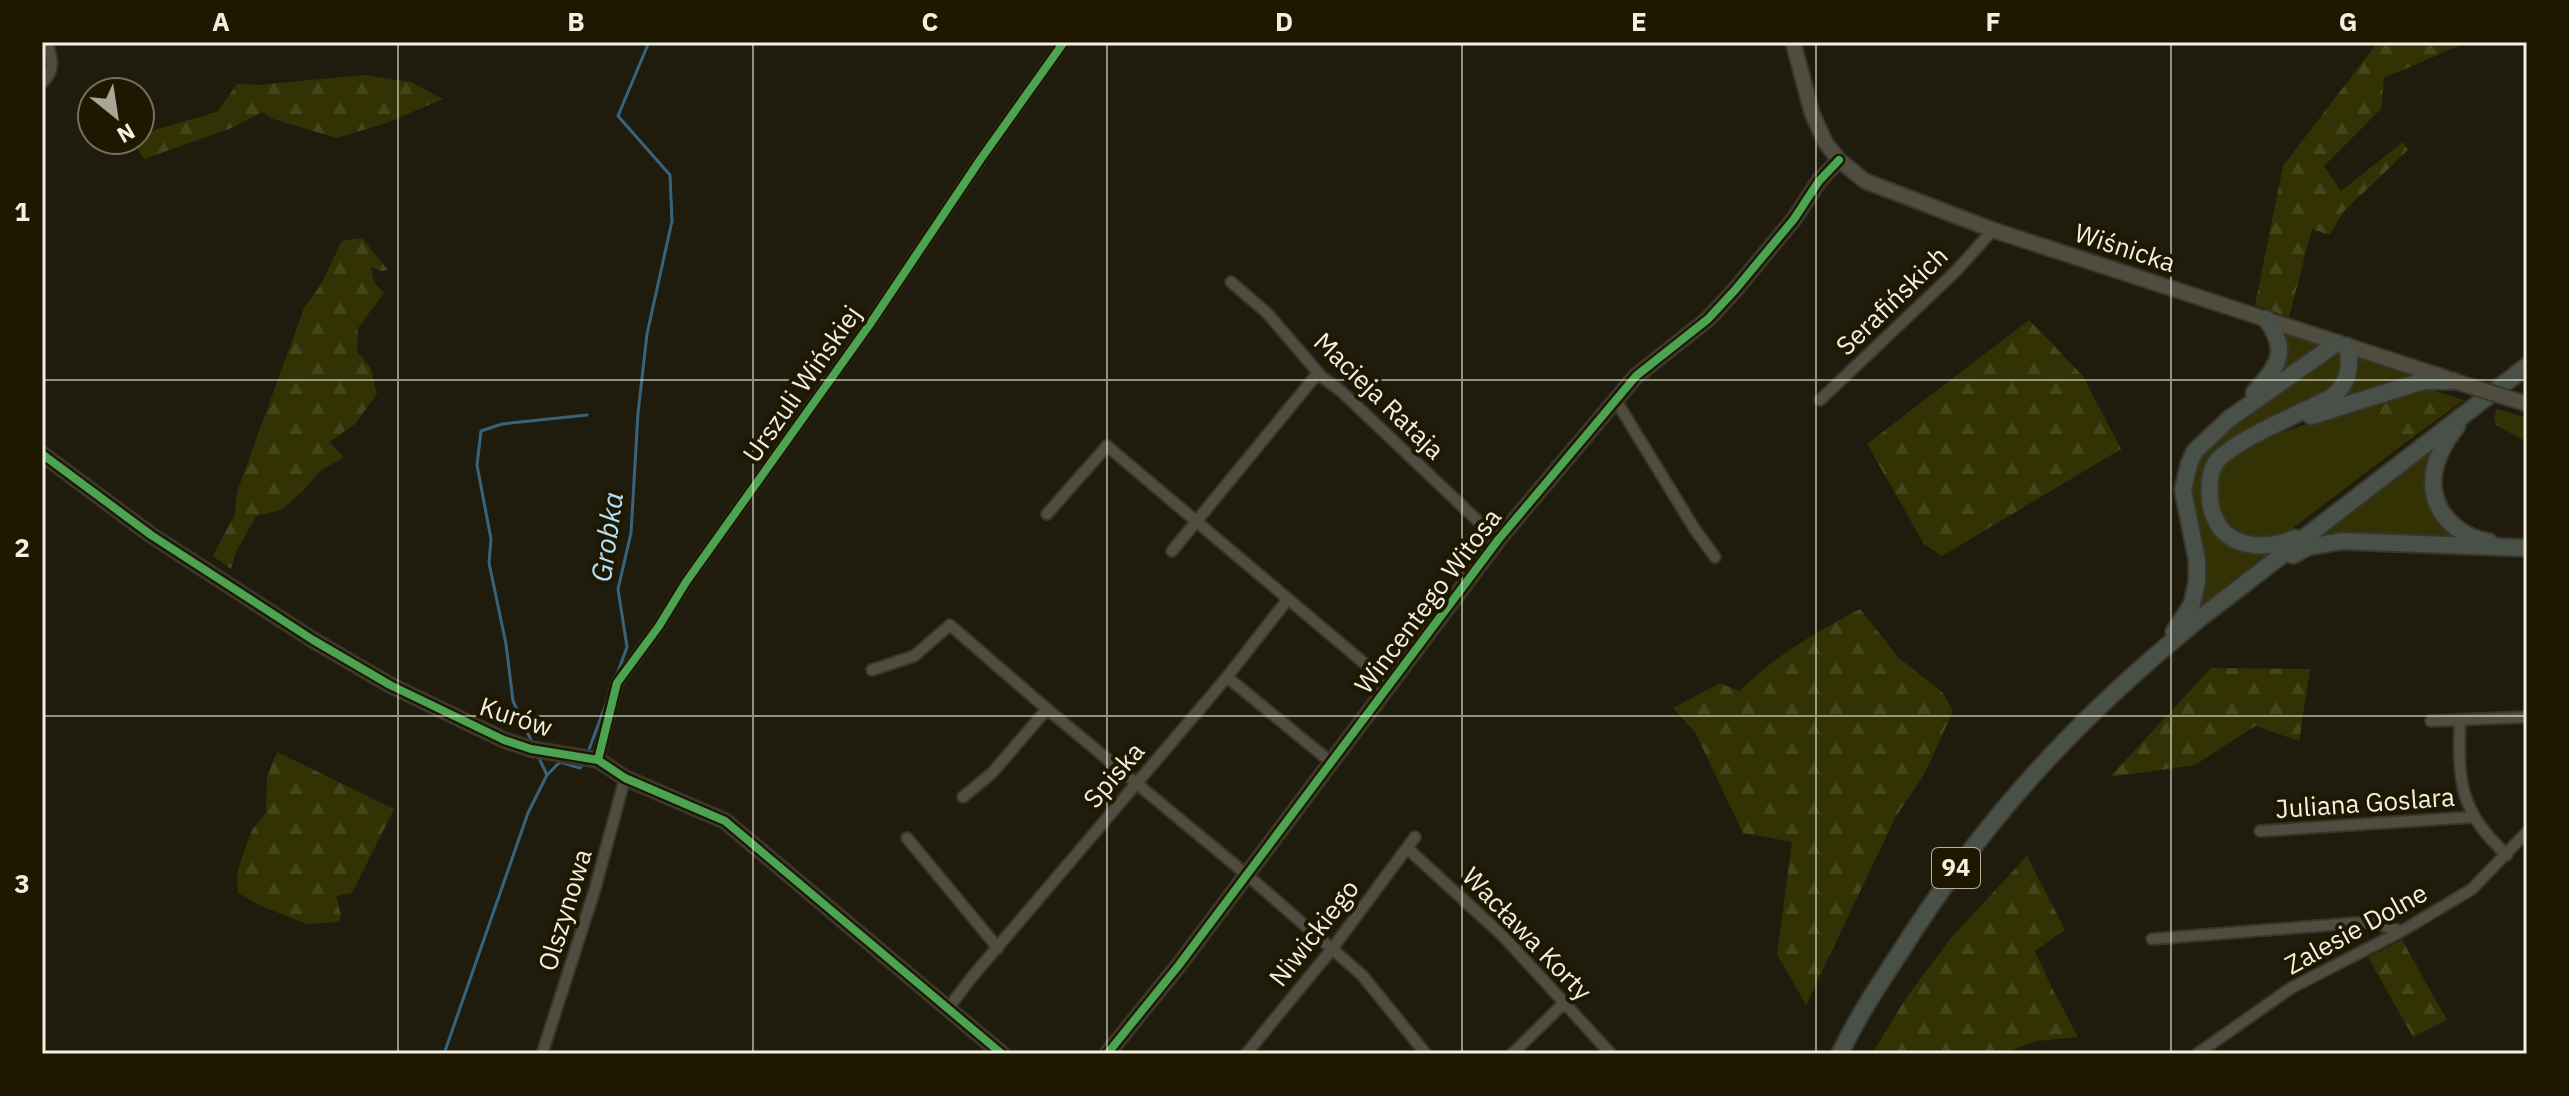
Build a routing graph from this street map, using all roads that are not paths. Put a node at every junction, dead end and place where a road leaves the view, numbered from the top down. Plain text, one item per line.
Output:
1 (47, 42) edge
2 (1064, 42) edge
3 (1793, 42) edge
4 (42, 83) edge
5 (1839, 160) junction
6 (1993, 230) junction
7 (1231, 282) dead end
8 (2266, 319) junction
9 (2342, 344) junction
10 (2527, 366) edge
11 (1318, 373) junction
12 (2454, 381) junction
13 (1615, 399) junction
14 (1820, 400) dead end
15 (2527, 404) edge
16 (2472, 408) junction
17 (2229, 419) junction
18 (2268, 430) junction
19 (42, 454) edge
20 (1047, 514) dead end
21 (2331, 517) junction
22 (1196, 521) junction
23 (1498, 540) junction
24 (2527, 546) edge
25 (1172, 551) dead end
26 (1715, 557) dead end
27 (2259, 572) junction
28 (1288, 599) junction
29 (2152, 657) junction
30 (872, 670) dead end
31 (1227, 677) junction
32 (1393, 681) junction
33 (1047, 709) junction
34 (2527, 717) edge
35 (2460, 720) junction
36 (2431, 721) dead end
37 (592, 758) junction
38 (1332, 763) junction
39 (625, 778) junction
40 (1137, 784) junction
41 (963, 797) dead end
42 (2473, 817) junction
43 (2260, 831) dead end
44 (2523, 836) edge
45 (1415, 837) dead end
46 (907, 838) dead end
47 (1407, 848) junction
48 (2527, 853) edge
49 (2507, 855) junction
50 (1247, 875) junction
51 (2402, 931) junction
52 (2152, 939) dead end
53 (998, 948) junction
54 (1332, 949) junction
55 (949, 1007) junction
56 (1568, 1007) junction
57 (542, 1054) edge
58 (1002, 1054) edge
59 (1107, 1054) edge
60 (1246, 1054) edge
61 (1426, 1054) edge
62 (1512, 1054) edge
63 (1611, 1054) edge
64 (1840, 1054) edge
65 (2197, 1054) edge

1 - 4 street
2 - 37 street, Urszuli Wińskiej
3 - 5 street, Wiśnicka
5 - 6 street, Wiśnicka
5 - 13 street, Wincentego Witosa
6 - 8 street, Wiśnicka
6 - 14 street, Serafińskich
7 - 11 street, Macieja Rataja
8 - 9 street, Wiśnicka
8 - 17 main road
9 - 12 street, Wiśnicka
9 - 17 main road
9 - 18 main road
10 - 16 main road, 94
11 - 22 street
11 - 23 street, Macieja Rataja
12 - 15 street, Wiśnicka, bridge
12 - 18 main road
13 - 23 street, Wincentego Witosa
13 - 26 street
16 - 21 main road, 94
16 - 24 main road
17 - 29 main road
18 - 21 main road
19 - 37 street, Kurów
20 - 22 street
21 - 27 main road, 94
22 - 25 street
22 - 28 street
23 - 32 street, Wincentego Witosa
24 - 27 main road
27 - 29 main road, 94
28 - 31 street, Spiska
28 - 32 street
29 - 64 main road, 94
30 - 33 street
31 - 38 street
31 - 40 street, Spiska
32 - 38 street, Wincentego Witosa
33 - 40 street
33 - 41 street
34 - 35 street
35 - 36 street
35 - 42 street
37 - 39 street, Kurów
38 - 50 street, Wincentego Witosa
39 - 55 street, Kurów
39 - 57 street, Olszynowa
40 - 50 street
40 - 53 street, Spiska
42 - 43 street, Juliana Goslara
42 - 49 street
44 - 48 street
44 - 49 street, Zalesie Dolne
45 - 47 street, Niwickiego
46 - 53 street
47 - 54 street, Niwickiego
47 - 56 street, Wacława Korty
49 - 51 street, Zalesie Dolne
50 - 54 street
50 - 59 street, Wincentego Witosa
51 - 52 street
51 - 65 street, Zalesie Dolne
53 - 55 street, Spiska
54 - 60 street, Niwickiego
54 - 61 street
55 - 58 street, Kurów
56 - 62 street
56 - 63 street, Wacława Korty

